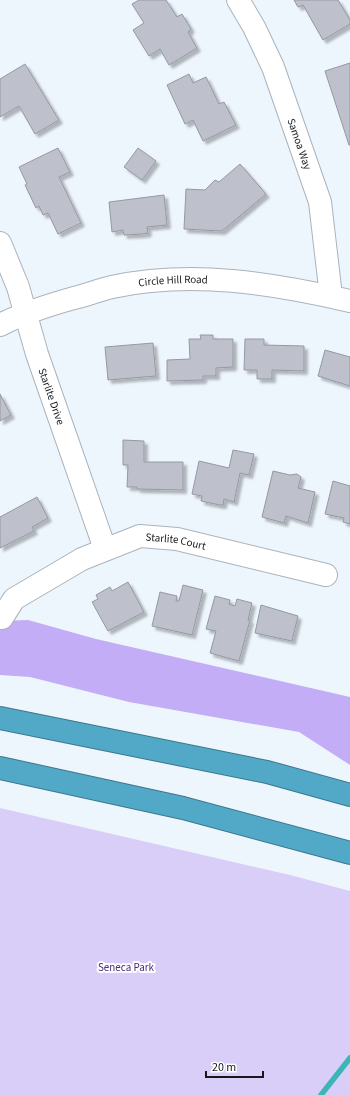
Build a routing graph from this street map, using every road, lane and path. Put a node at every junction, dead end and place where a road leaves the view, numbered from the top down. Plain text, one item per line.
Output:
1 (238, 0) edge
2 (0, 243) edge
3 (341, 299) edge
4 (26, 314) junction
5 (0, 325) edge
6 (105, 549) junction
7 (326, 575) dead end
8 (1, 618) edge
9 (0, 718) edge
10 (0, 768) edge
11 (350, 795) edge
12 (350, 853) edge

1 - 3 street, Samoa Way
2 - 4 street, Starlite Drive
3 - 4 street, Circle Hill Road
4 - 5 street, Circle Hill Road
4 - 6 street, Starlite Drive
6 - 7 street, Starlite Court
6 - 8 street, Starlite Court
9 - 11 highway
10 - 12 highway

